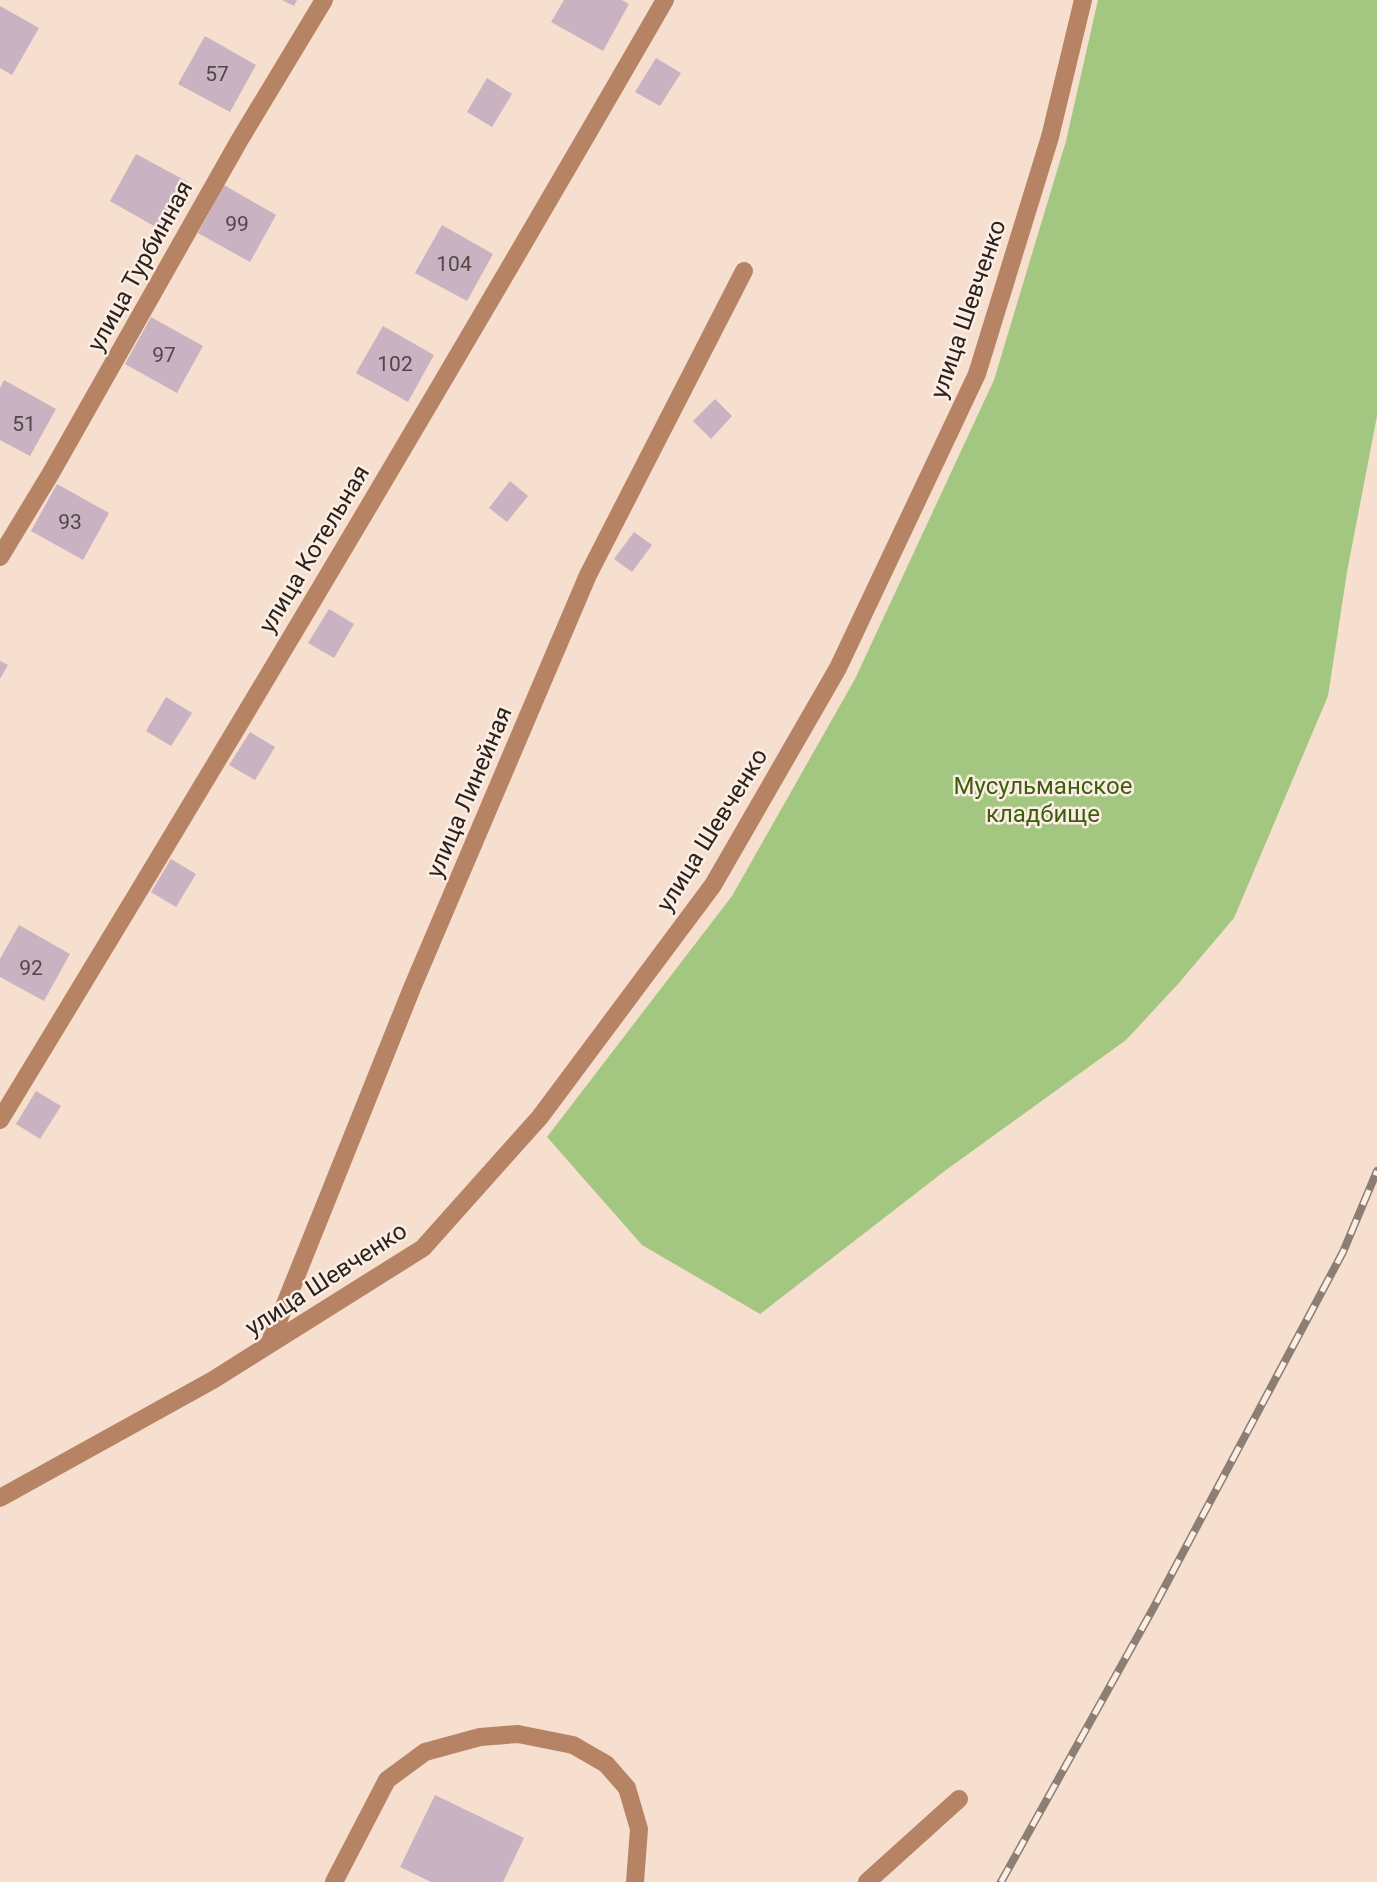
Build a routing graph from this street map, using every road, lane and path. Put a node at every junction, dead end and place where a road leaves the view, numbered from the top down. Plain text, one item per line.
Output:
1 (324, 0) edge
2 (664, 0) edge
3 (1083, 0) edge
4 (744, 271) dead end
5 (0, 557) edge
6 (0, 1119) edge
7 (270, 1344) junction
8 (0, 1499) edge
9 (959, 1799) dead end
10 (334, 1882) edge
11 (635, 1882) edge
12 (867, 1882) edge

1 - 5 street, улица Турбинная
2 - 6 street, улица Котельная
3 - 7 street, улица Шевченко
4 - 7 street, улица Линейная
7 - 8 street, улица Шевченко
9 - 12 street
10 - 11 street

